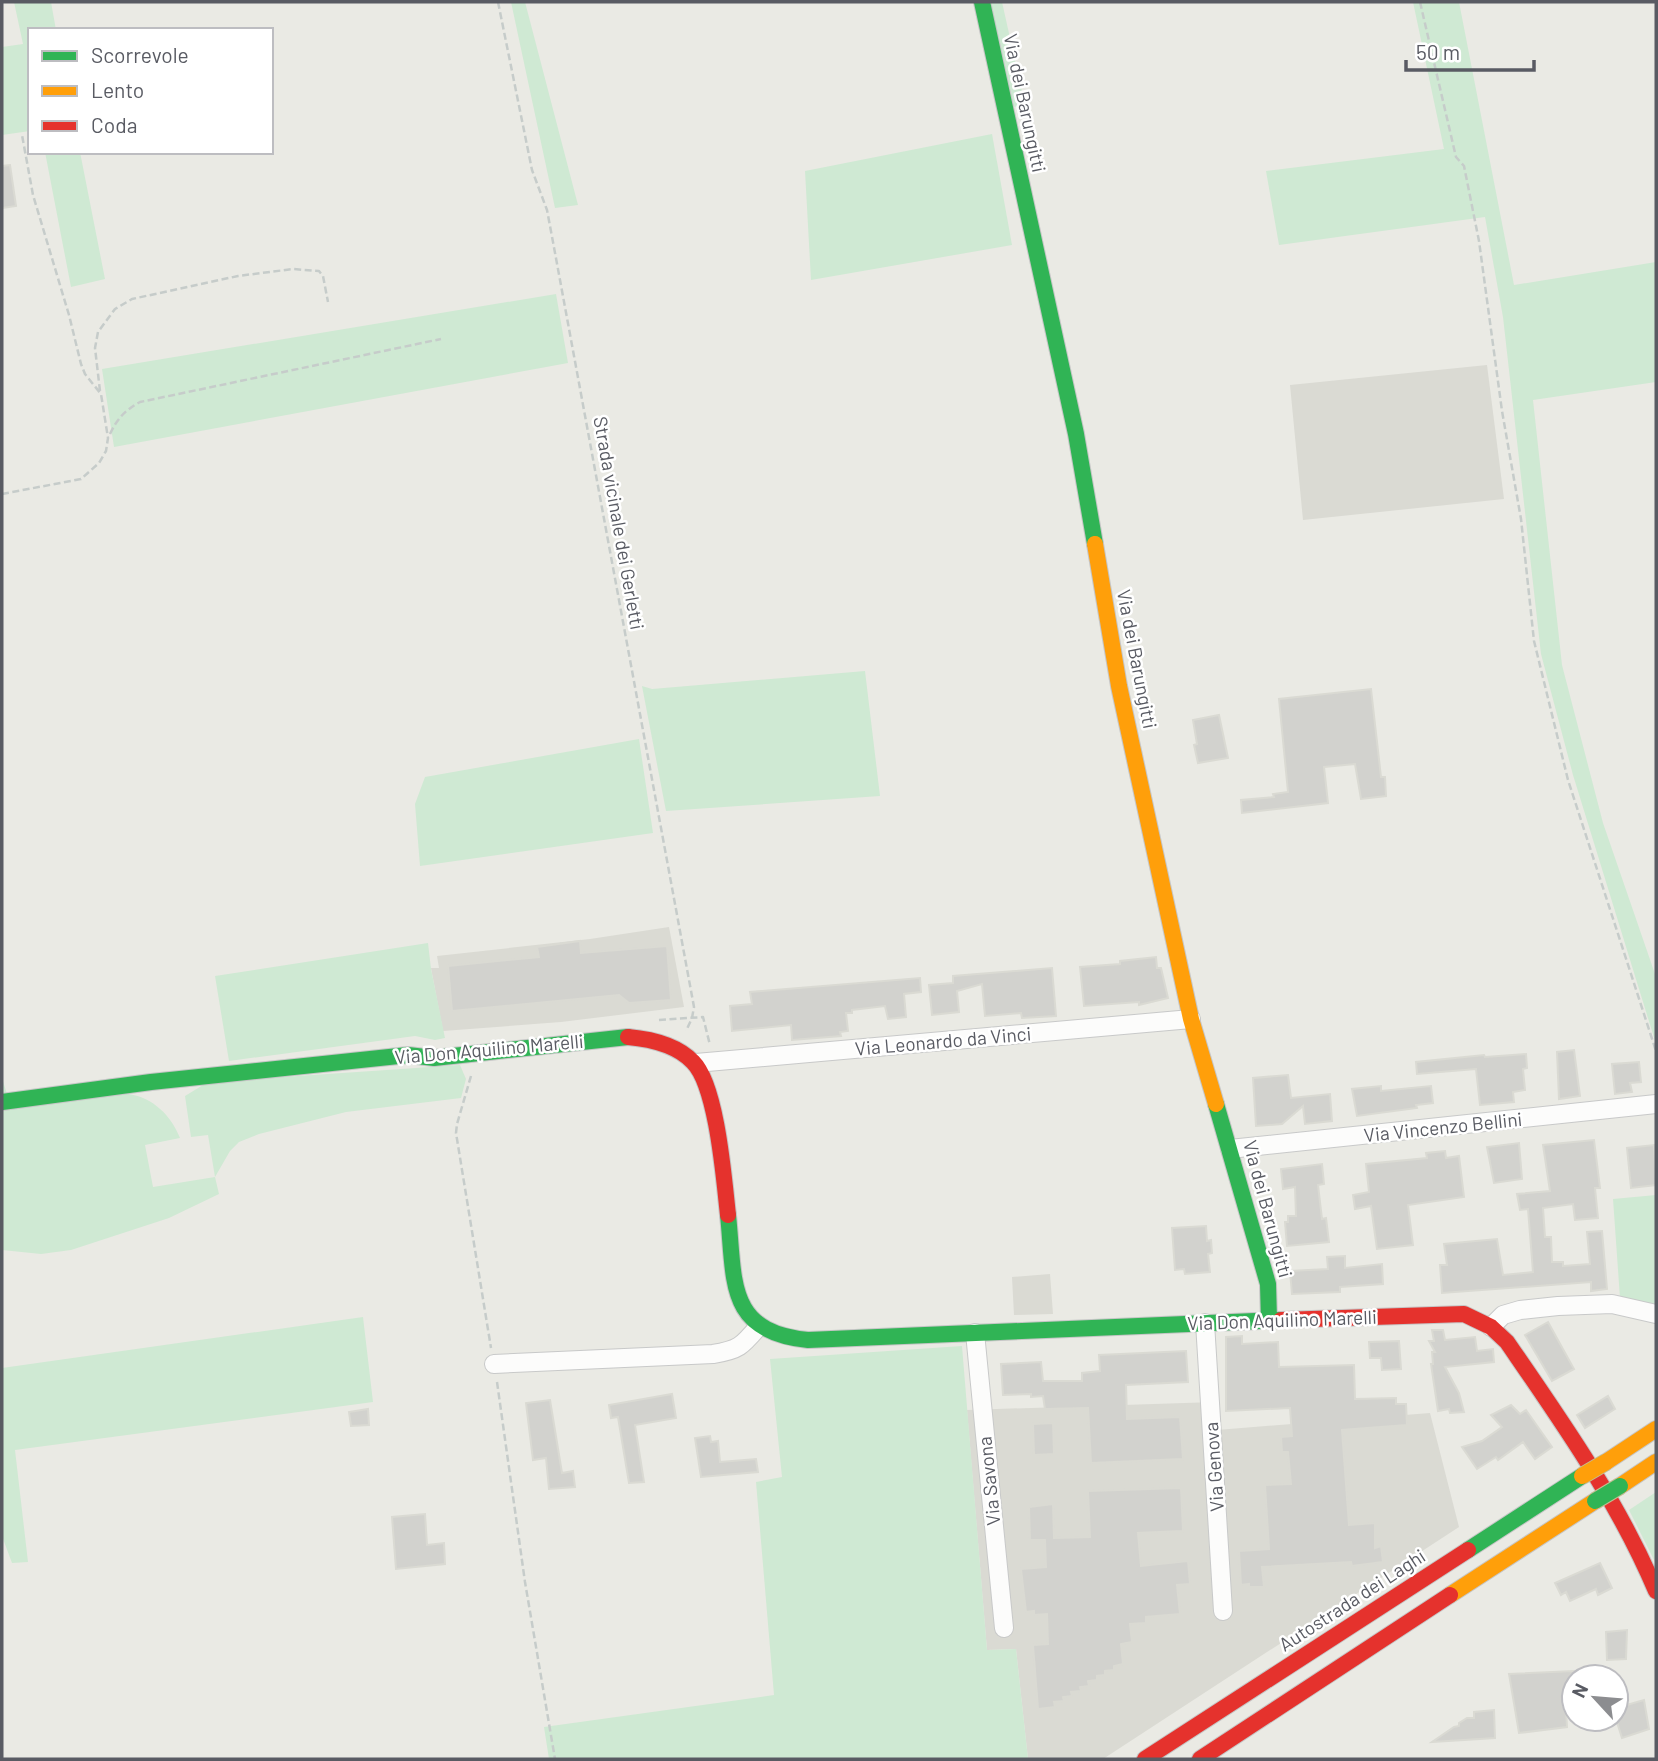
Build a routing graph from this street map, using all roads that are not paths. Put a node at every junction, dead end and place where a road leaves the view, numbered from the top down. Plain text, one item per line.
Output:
1 (982, 2) edge
2 (1191, 1019) junction
3 (696, 1063) junction
4 (2, 1102) edge
5 (1656, 1104) edge
6 (1230, 1149) junction
7 (1656, 1314) edge
8 (1269, 1320) junction
9 (1205, 1323) junction
10 (759, 1326) junction
11 (1491, 1327) junction
12 (975, 1333) junction
13 (494, 1364) road end
14 (1656, 1429) edge
15 (1656, 1462) edge
16 (1656, 1591) edge
17 (1223, 1611) dead end
18 (1004, 1628) dead end
19 (1145, 1759) edge
20 (1200, 1759) edge

1 - 2 main road, Via dei Barungitti
2 - 3 street, Via Leonardo da Vinci
2 - 6 main road, Via dei Barungitti
3 - 4 main road, Via Don Aquilino Marelli
3 - 10 main road
5 - 6 street, Via Vincenzo Bellini
6 - 8 main road, Via dei Barungitti
7 - 11 street
8 - 9 main road, Via Don Aquilino Marelli
8 - 11 main road, Via Don Aquilino Marelli
9 - 12 main road, Via Don Aquilino Marelli
9 - 17 street, Via Genova
10 - 12 main road, Via Don Aquilino Marelli
10 - 13 street
11 - 16 main road, Via Don Aquilino Marelli
12 - 18 street, Via Savona
14 - 19 main road, Autostrada dei Laghi, bridge
15 - 20 main road, bridge

